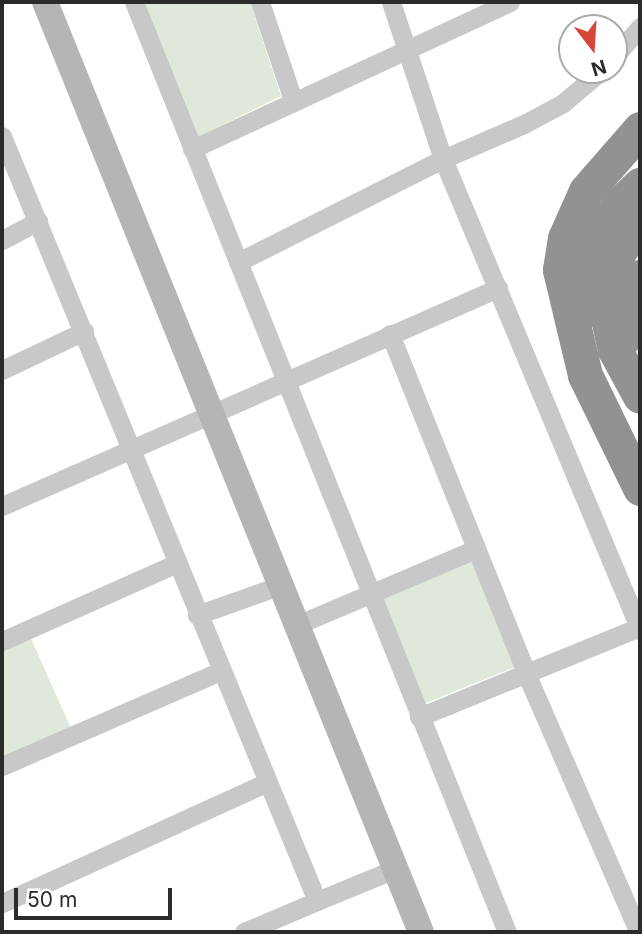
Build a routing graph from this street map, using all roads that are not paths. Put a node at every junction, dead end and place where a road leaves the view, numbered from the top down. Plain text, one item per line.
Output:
1 (45, 2) edge
2 (134, 2) edge
3 (260, 2) edge
4 (391, 2) edge
5 (510, 2) edge
6 (640, 27) edge
7 (628, 41) edge
8 (406, 47) junction
9 (585, 84) edge
10 (293, 100) junction
11 (640, 129) edge
12 (2, 136) edge
13 (192, 149) junction
14 (443, 159) junction
15 (640, 185) edge
16 (640, 219) edge
17 (38, 221) junction
18 (2, 240) edge
19 (238, 262) junction
20 (640, 276) edge
21 (498, 288) junction
22 (84, 331) junction
23 (390, 334) junction
24 (2, 370) edge
25 (585, 375) junction
26 (285, 384) junction
27 (636, 388) edge
28 (213, 415) junction
29 (133, 449) junction
30 (640, 488) edge
31 (2, 506) edge
32 (476, 549) junction
33 (177, 562) junction
34 (284, 584) junction
35 (370, 595) junction
36 (197, 615) junction
37 (299, 624) junction
38 (640, 629) edge
39 (2, 641) edge
40 (220, 671) junction
41 (526, 673) junction
42 (419, 717) junction
43 (2, 766) edge
44 (267, 782) junction
45 (397, 868) junction
46 (317, 901) junction
47 (2, 903) edge
48 (634, 929) edge
49 (244, 932) edge
50 (421, 932) edge
51 (507, 932) edge

1 - 28 street
2 - 13 street
3 - 10 street
4 - 8 street
5 - 8 street
6 - 7 street
8 - 10 street
8 - 14 street
9 - 14 street
10 - 13 street
11 - 25 highway
12 - 17 street
13 - 19 street
14 - 19 street
14 - 21 street
15 - 25 highway
16 - 27 highway
17 - 18 street
17 - 22 street
19 - 26 street
20 - 27 highway
21 - 23 street
21 - 38 street
22 - 24 street
22 - 29 street
23 - 26 street
23 - 32 street
25 - 30 highway
26 - 28 street
26 - 35 street
28 - 29 street
28 - 34 street
29 - 31 street
29 - 33 street
32 - 35 street
32 - 41 street
33 - 36 street
33 - 39 street
34 - 36 street
34 - 37 street
35 - 37 street
35 - 42 street
36 - 40 street
37 - 45 street
38 - 41 street
40 - 43 street
40 - 44 street
41 - 42 street
41 - 48 street
42 - 51 street
44 - 46 street
44 - 47 street
45 - 46 street
45 - 50 street
46 - 49 street

